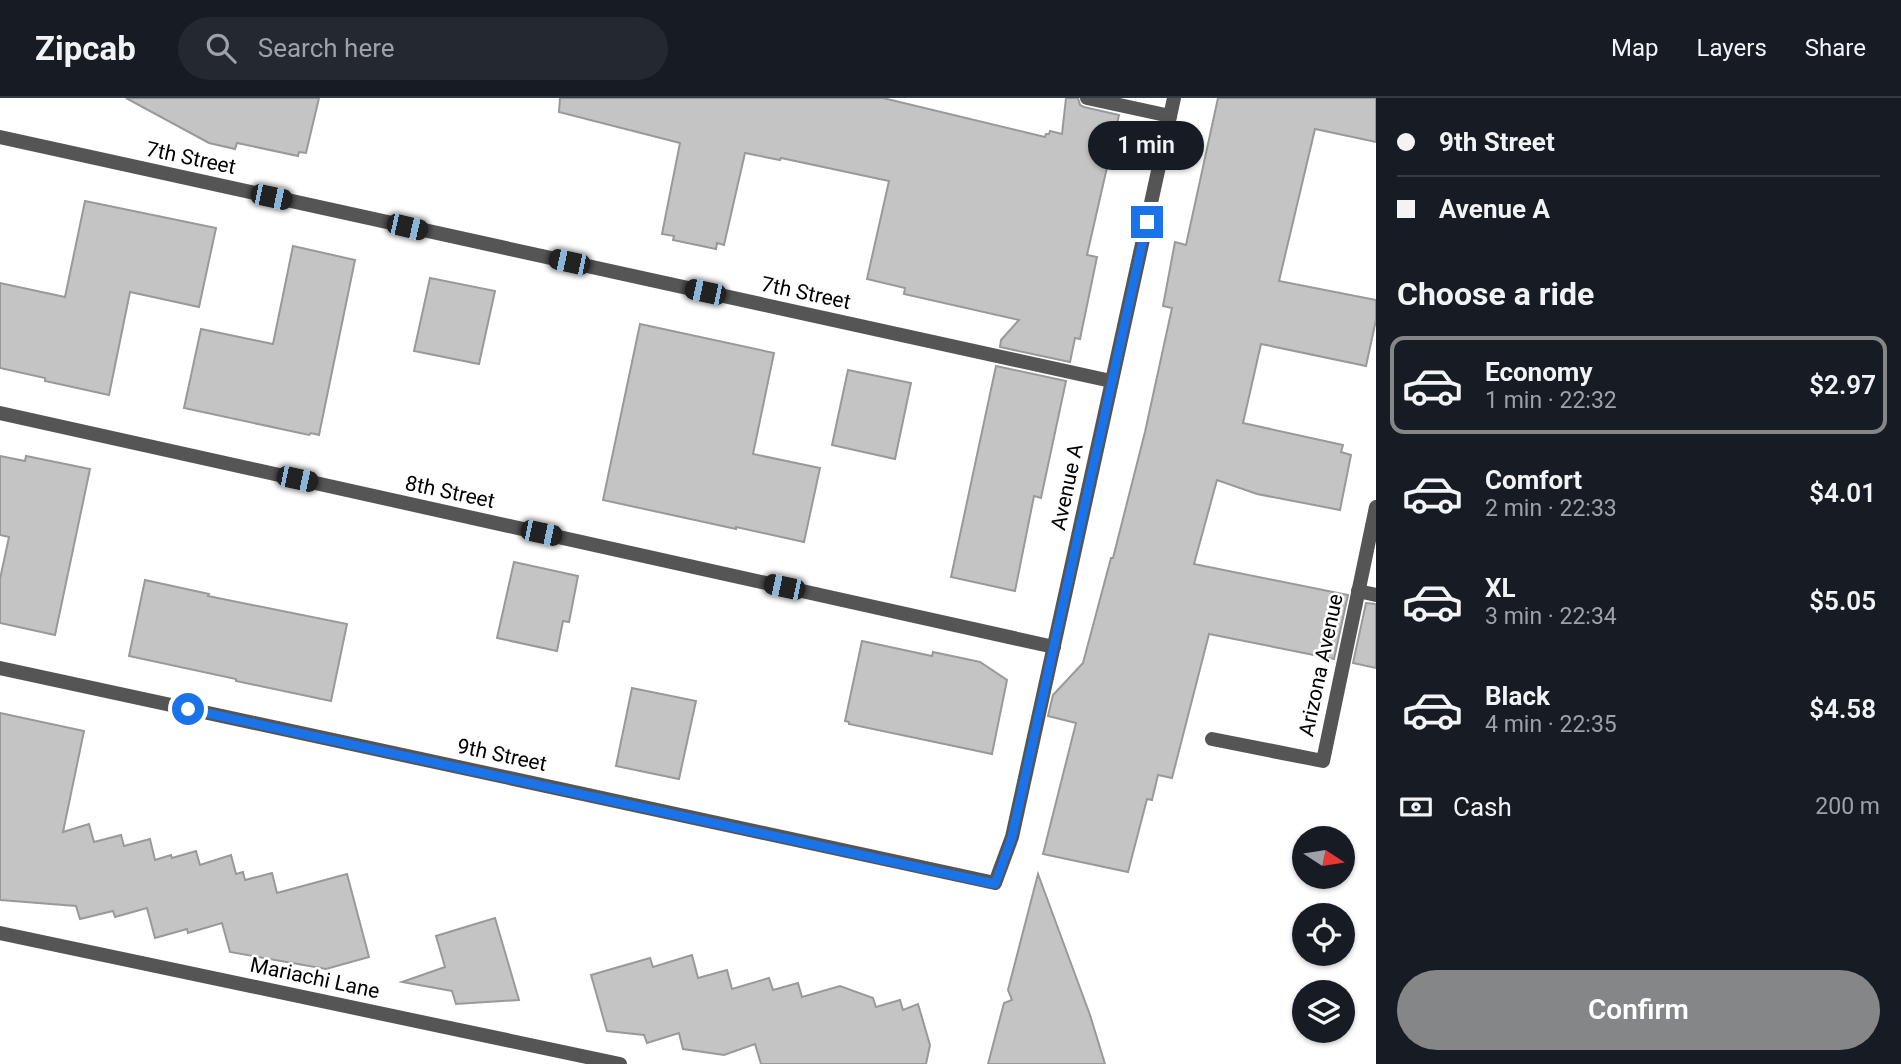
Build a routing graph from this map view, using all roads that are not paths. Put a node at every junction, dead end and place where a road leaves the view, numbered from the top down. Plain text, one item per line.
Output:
1 (1087, 98) edge
2 (1174, 98) edge
3 (1170, 116) junction
4 (0, 137) edge
5 (1111, 382) junction
6 (0, 414) edge
7 (1376, 507) edge
8 (1358, 591) junction
9 (1376, 595) edge
10 (1054, 647) junction
11 (0, 668) edge
12 (1212, 739) dead end
13 (995, 884) joint
14 (0, 933) edge
15 (620, 1064) edge

1 - 3 lane
2 - 3 lane, Avenue A
3 - 5 lane, Avenue A
4 - 5 lane, 7th Street
5 - 10 lane, Avenue A
6 - 10 lane, 8th Street
7 - 8 lane, Arizona Avenue
8 - 9 lane
8 - 12 lane, Arizona Avenue
10 - 13 lane, Avenue A
11 - 13 lane, 9th Street
14 - 15 lane, Mariachi Lane

